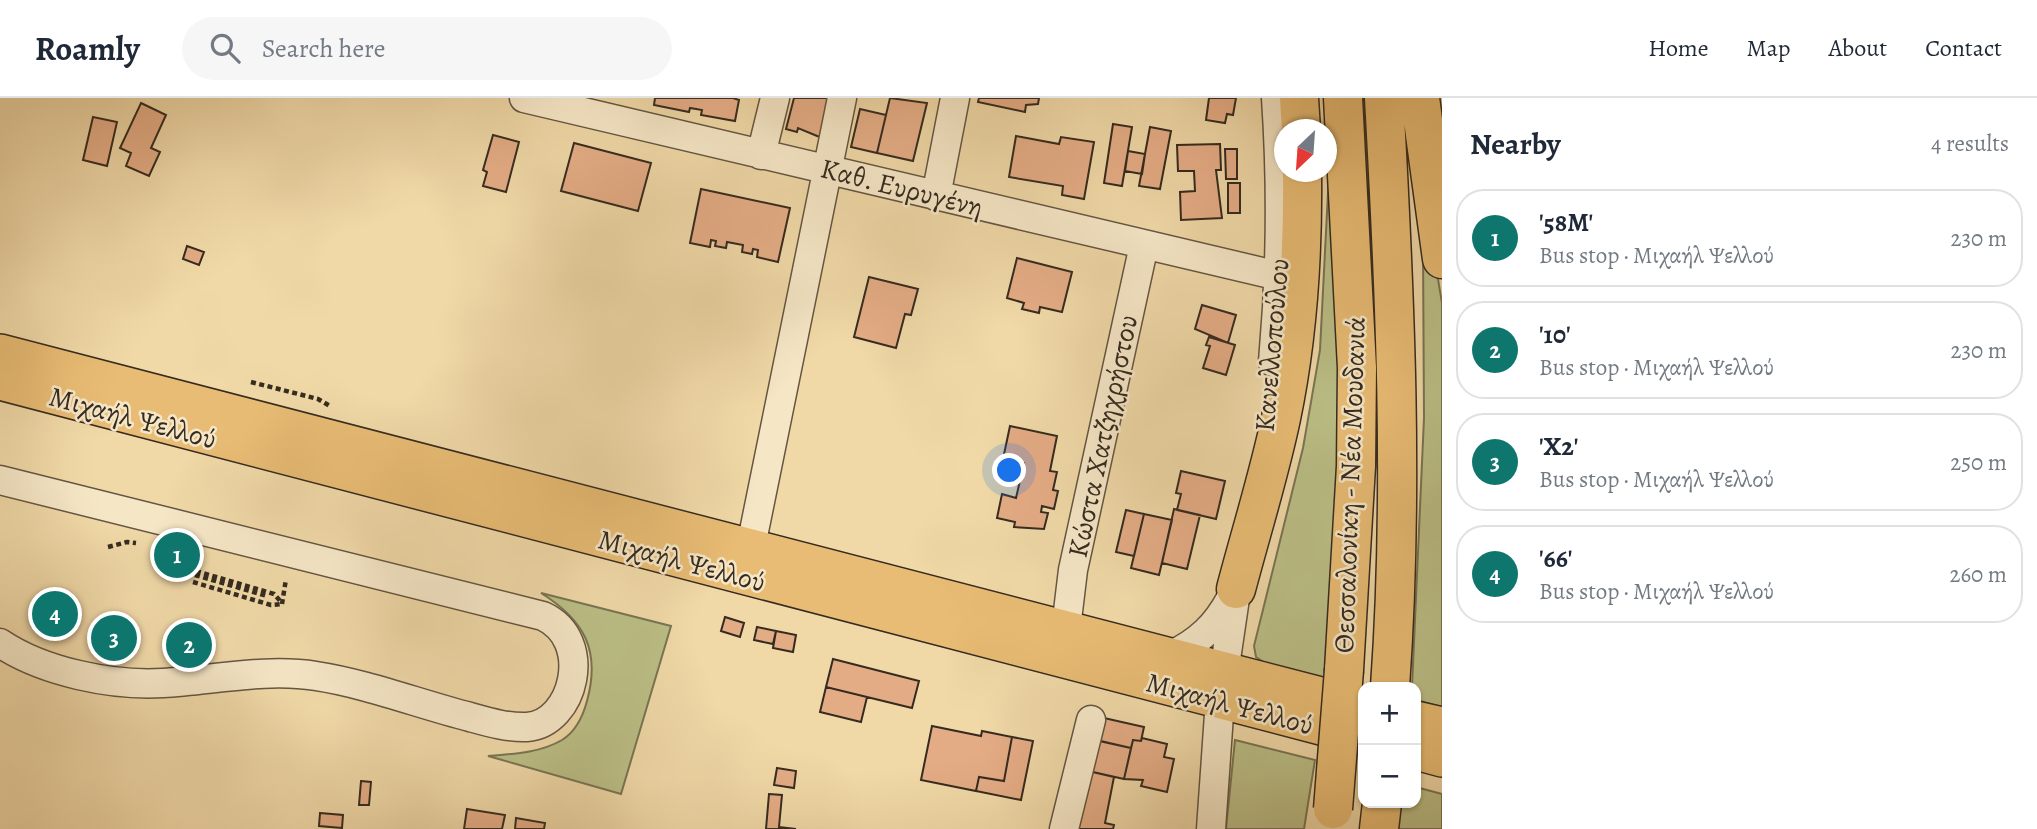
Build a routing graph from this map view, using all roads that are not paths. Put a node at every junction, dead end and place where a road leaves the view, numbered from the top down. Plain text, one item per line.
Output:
1 (524, 98) edge
2 (775, 98) edge
3 (842, 98) edge
4 (955, 98) edge
5 (1276, 98) edge
6 (1299, 98) edge
7 (1343, 98) edge
8 (1384, 98) edge
9 (1420, 98) edge
10 (1300, 119) edge
11 (761, 155) junction
12 (828, 169) junction
13 (1302, 182) edge
14 (936, 196) junction
15 (1144, 246) junction
16 (1442, 259) edge
17 (1279, 276) junction
18 (0, 352) edge
19 (0, 382) edge
20 (0, 481) edge
21 (751, 547) junction
22 (1236, 589) junction
23 (1066, 628) junction
24 (0, 643) edge
25 (1170, 656) junction
26 (1390, 682) edge
27 (1222, 685) junction
28 (1358, 705) edge
29 (1091, 720) dead end
30 (1421, 720) edge
31 (1442, 725) edge
32 (1358, 736) edge
33 (1421, 753) edge
34 (1442, 759) edge
35 (1331, 819) edge
36 (1064, 829) edge
37 (1211, 829) edge

1 - 11 street, Καθ. Ευρυγένη
2 - 11 street
3 - 12 street
4 - 14 street
5 - 17 street, Κανελλοπούλου
6 - 10 highway
7 - 35 highway, Θεσσαλονίκη - Νέα Μουδανιά, bridge
8 - 26 highway, Θεσσαλονίκη - Νέα Μουδανιά
9 - 16 highway
11 - 12 street, Καθ. Ευρυγένη
12 - 14 street, Καθ. Ευρυγένη
12 - 21 street
13 - 22 highway
14 - 15 street, Καθ. Ευρυγένη
15 - 17 street, Καθ. Ευρυγένη
15 - 23 street, Κώστα Χατζηχρήστου
17 - 22 street, Κανελλοπούλου
18 - 21 main road, Μιχαήλ Ψελλού
19 - 27 main road, Μιχαήλ Ψελλού
20 - 24 street
21 - 23 main road, Μιχαήλ Ψελλού
22 - 25 street
22 - 27 street, Κανελλοπούλου
23 - 25 main road, Μιχαήλ Ψελλού
25 - 27 main road, Μιχαήλ Ψελλού
27 - 28 main road, Μιχαήλ Ψελλού
27 - 32 main road, Μιχαήλ Ψελλού
27 - 37 street, Κανελλοπούλου
29 - 36 street
30 - 31 main road
33 - 34 main road

